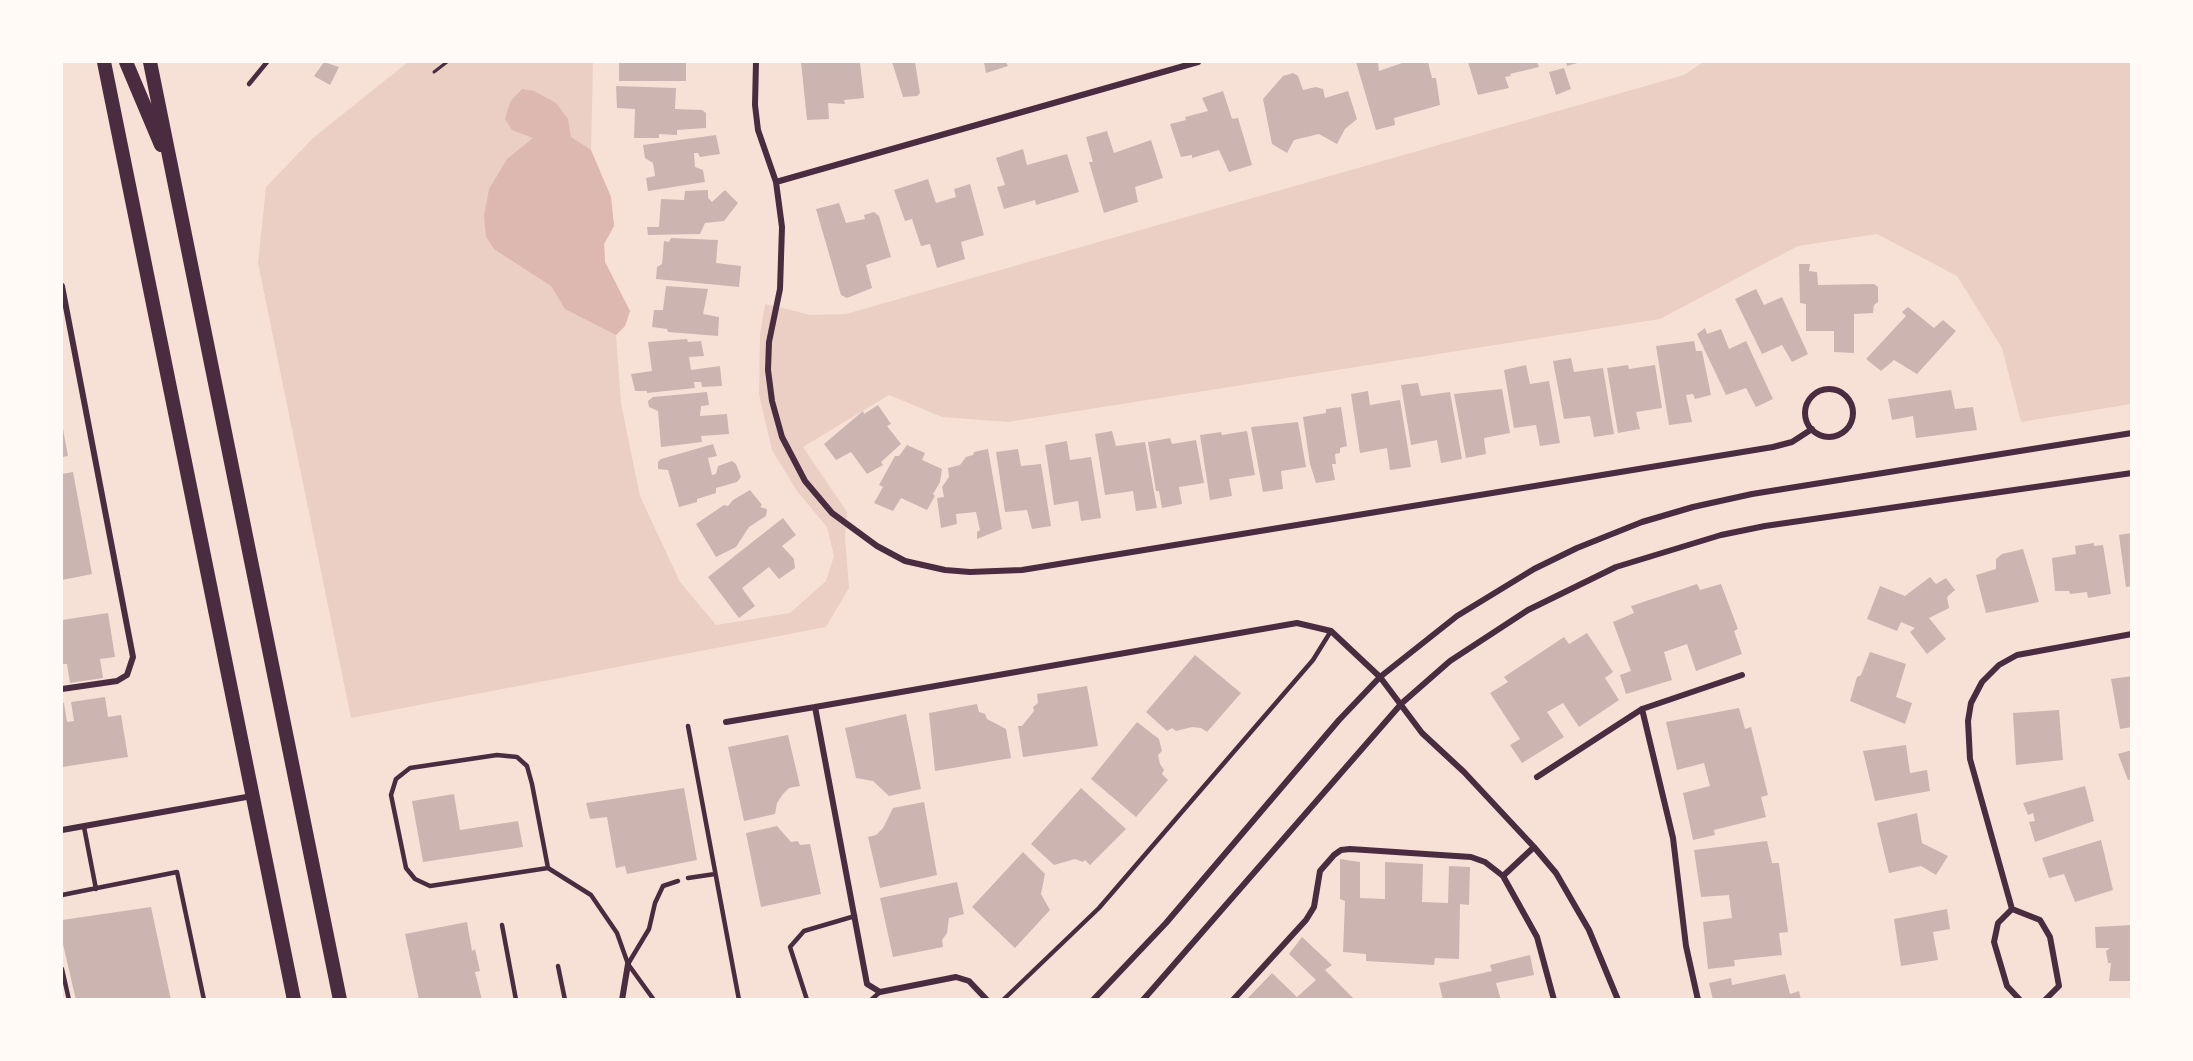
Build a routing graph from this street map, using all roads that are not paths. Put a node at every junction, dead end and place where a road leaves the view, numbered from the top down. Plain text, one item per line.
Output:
1 (104, 62) edge
2 (126, 62) edge
3 (150, 62) edge
4 (267, 62) edge
5 (756, 62) edge
6 (1198, 62) edge
7 (249, 84) dead end
8 (173, 174) junction
9 (776, 182) junction
10 (62, 286) edge
11 (1812, 429) junction
12 (2132, 433) edge
13 (2132, 474) edge
14 (1331, 631) junction
15 (2132, 634) edge
16 (1742, 675) dead end
17 (1380, 677) junction
18 (62, 689) edge
19 (1402, 703) junction
20 (815, 706) junction
21 (1642, 709) junction
22 (726, 722) dead end
23 (688, 726) dead end
24 (1538, 777) dead end
25 (253, 796) junction
26 (84, 827) junction
27 (62, 830) edge
28 (1534, 847) junction
29 (548, 868) junction
30 (715, 874) junction
31 (1503, 876) junction
32 (688, 878) dead end
33 (678, 880) dead end
34 (96, 889) junction
35 (62, 895) edge
36 (2012, 909) junction
37 (855, 916) junction
38 (502, 925) dead end
39 (627, 964) junction
40 (558, 966) dead end
41 (62, 969) edge
42 (879, 992) junction
43 (69, 999) edge
44 (204, 999) edge
45 (294, 999) edge
46 (340, 999) edge
47 (516, 999) edge
48 (565, 999) edge
49 (622, 999) edge
50 (654, 999) edge
51 (739, 999) edge
52 (807, 999) edge
53 (871, 999) edge
54 (987, 999) edge
55 (1003, 999) edge
56 (1093, 999) edge
57 (1143, 999) edge
58 (1233, 999) edge
59 (1554, 999) edge
60 (1618, 999) edge
61 (1698, 999) edge
62 (2020, 999) edge
63 (2045, 999) edge

1 - 25 main road
2 - 8 main road
3 - 8 main road
4 - 7 lane
5 - 9 street
6 - 9 street
8 - 46 main road
9 - 11 street
10 - 18 street
11 - 11 street
12 - 17 street
13 - 19 street
14 - 17 street
14 - 20 street
14 - 55 lane
15 - 36 street
16 - 21 street
17 - 19 street
17 - 56 street
19 - 28 street
19 - 57 street
20 - 22 street
20 - 37 street
21 - 24 street
21 - 61 street
23 - 30 lane
25 - 26 street
25 - 45 main road
26 - 27 street
26 - 34 lane
28 - 31 street
28 - 60 street
29 - 29 lane
29 - 39 lane
30 - 32 lane
30 - 51 lane
31 - 58 street
31 - 59 street
33 - 39 lane
34 - 35 lane
34 - 44 lane
36 - 62 street
36 - 63 street
37 - 42 street
37 - 52 lane
38 - 47 lane
39 - 49 street
39 - 50 lane
40 - 48 lane
41 - 43 lane
42 - 53 lane
42 - 54 street

